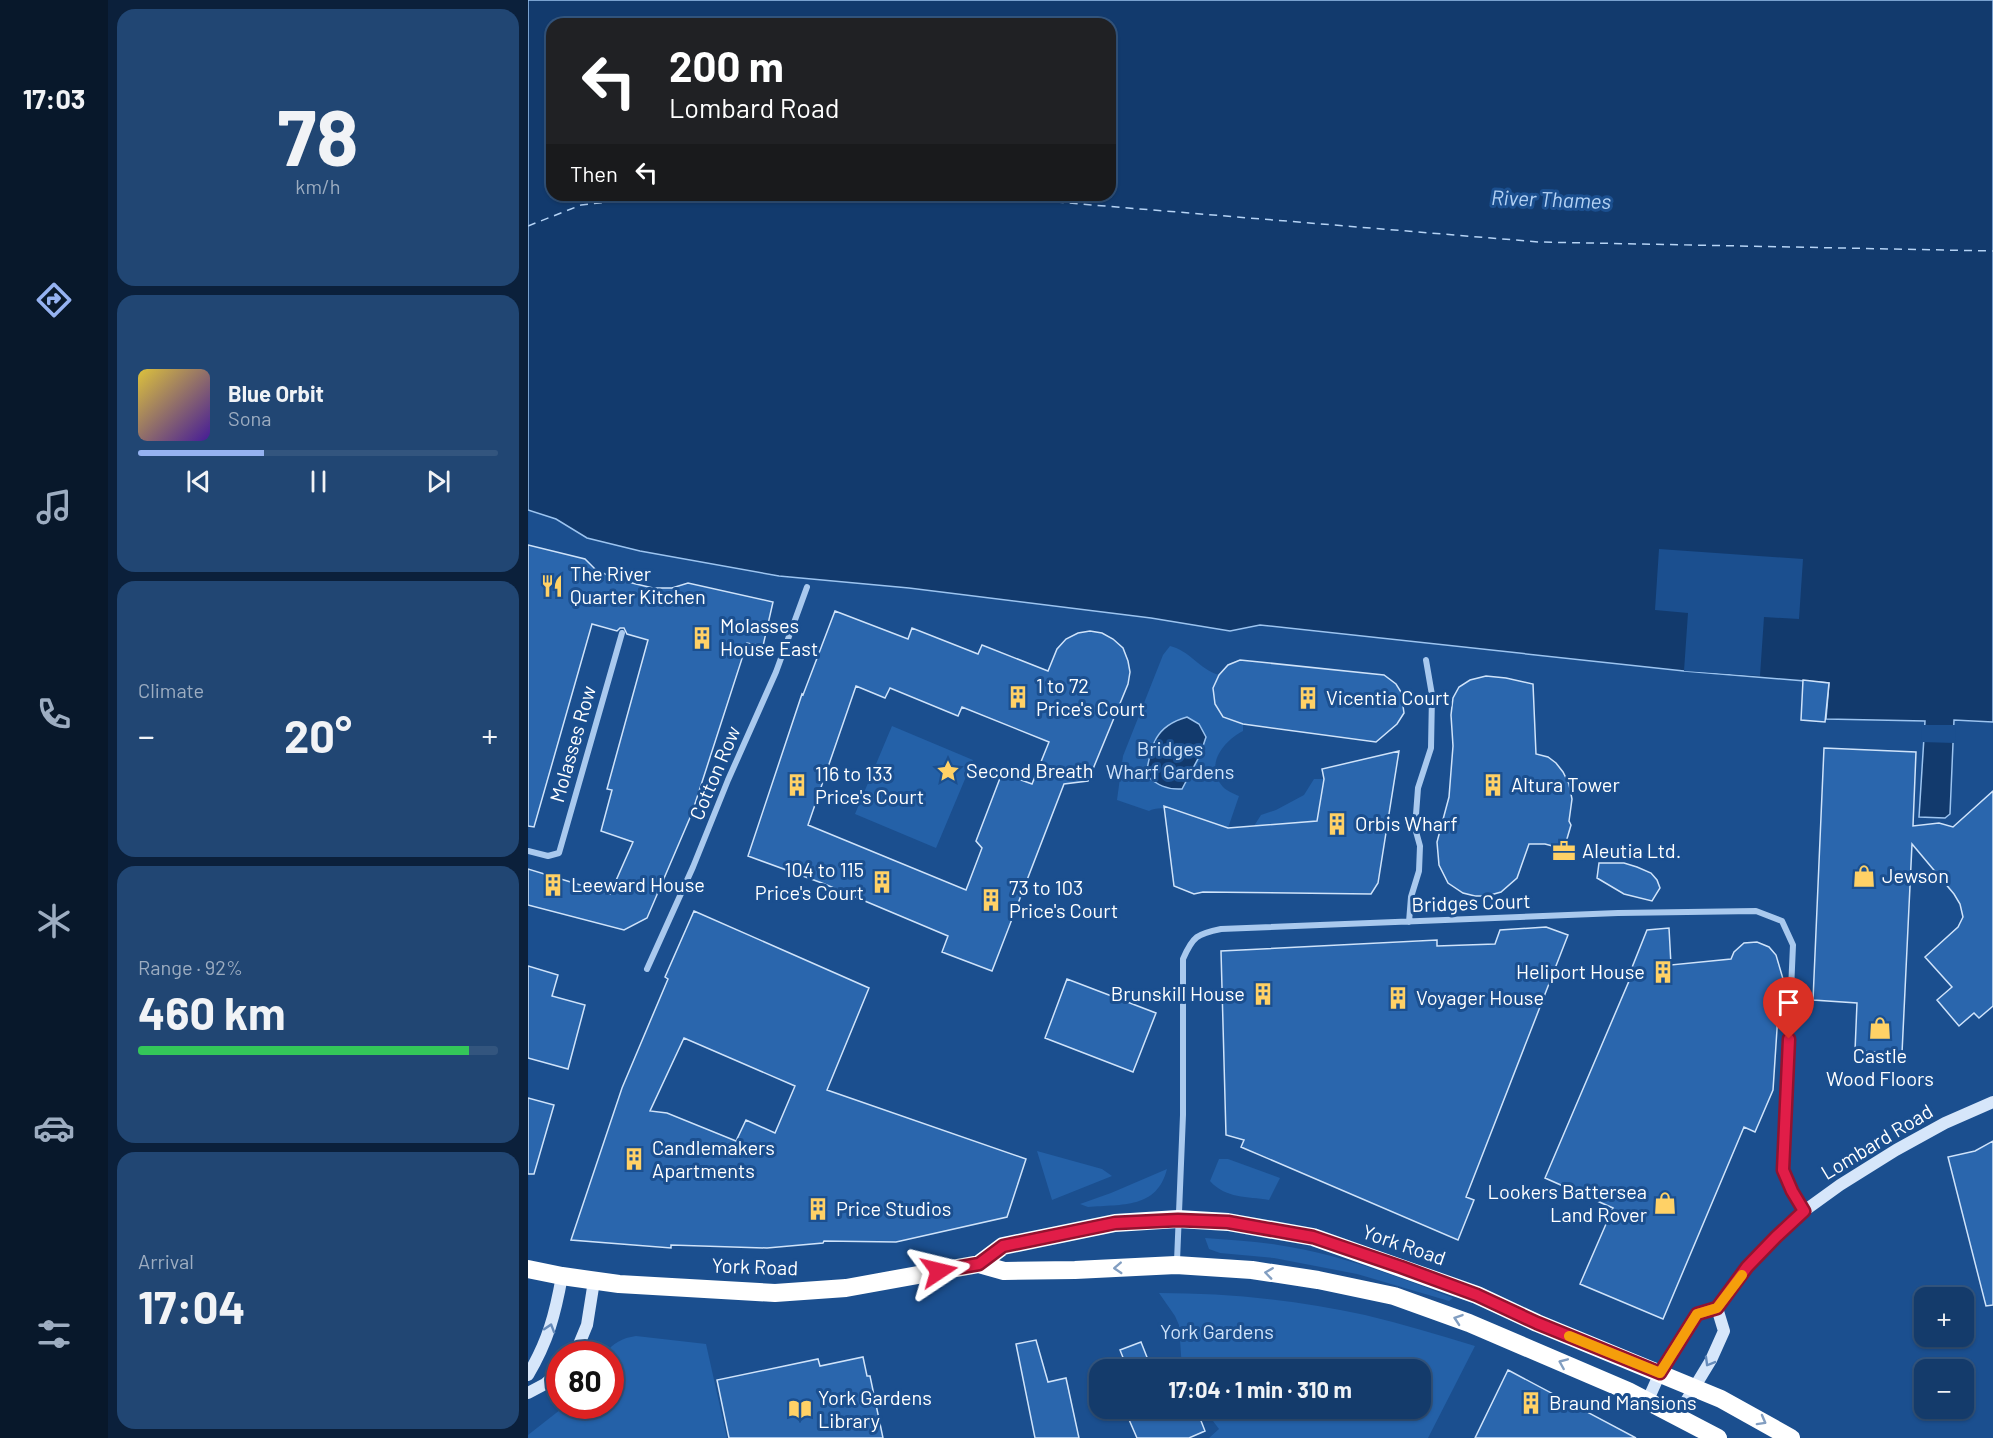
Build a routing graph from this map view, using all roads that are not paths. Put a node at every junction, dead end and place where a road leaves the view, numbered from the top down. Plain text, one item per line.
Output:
1 (807, 587) dead end
2 (622, 633) dead end
3 (1426, 660) dead end
4 (528, 851) edge
5 (1409, 922) junction
6 (647, 969) dead end
7 (1993, 1102) edge
8 (1804, 1211) junction
9 (1178, 1220) junction
10 (979, 1264) junction
11 (1176, 1265) junction
12 (528, 1269) edge
13 (562, 1276) junction
14 (594, 1281) junction
15 (1717, 1308) junction
16 (580, 1341) edge
17 (1660, 1373) junction
18 (528, 1375) edge
19 (546, 1383) edge
20 (1693, 1387) junction
21 (528, 1393) edge
22 (1647, 1402) junction
23 (1677, 1416) junction
24 (1718, 1438) edge
25 (1791, 1438) edge

1 - 6 street, Cotton Row
2 - 4 street, Molasses Row
3 - 5 street
5 - 8 street, Bridges Court
5 - 9 street, Bridges Court
7 - 8 main road, Lombard Road
8 - 15 main road, Lombard Road
9 - 10 highway, York Road
9 - 11 street, Bridges Court
9 - 17 highway, York Road
11 -> 10 highway, York Road
10 - 14 highway, York Road
22 -> 11 highway, York Road
12 - 13 highway, York Road
13 - 14 highway, York Road
18 -> 13 main road
14 - 16 main road
15 - 17 main road, Lombard Road
15 -> 20 main road
17 - 20 highway, York Road
17 - 22 main road, Lombard Road
19 - 21 main road
20 - 23 main road
20 -> 25 highway, York Road
22 - 23 highway, York Road
23 - 24 highway, York Road

